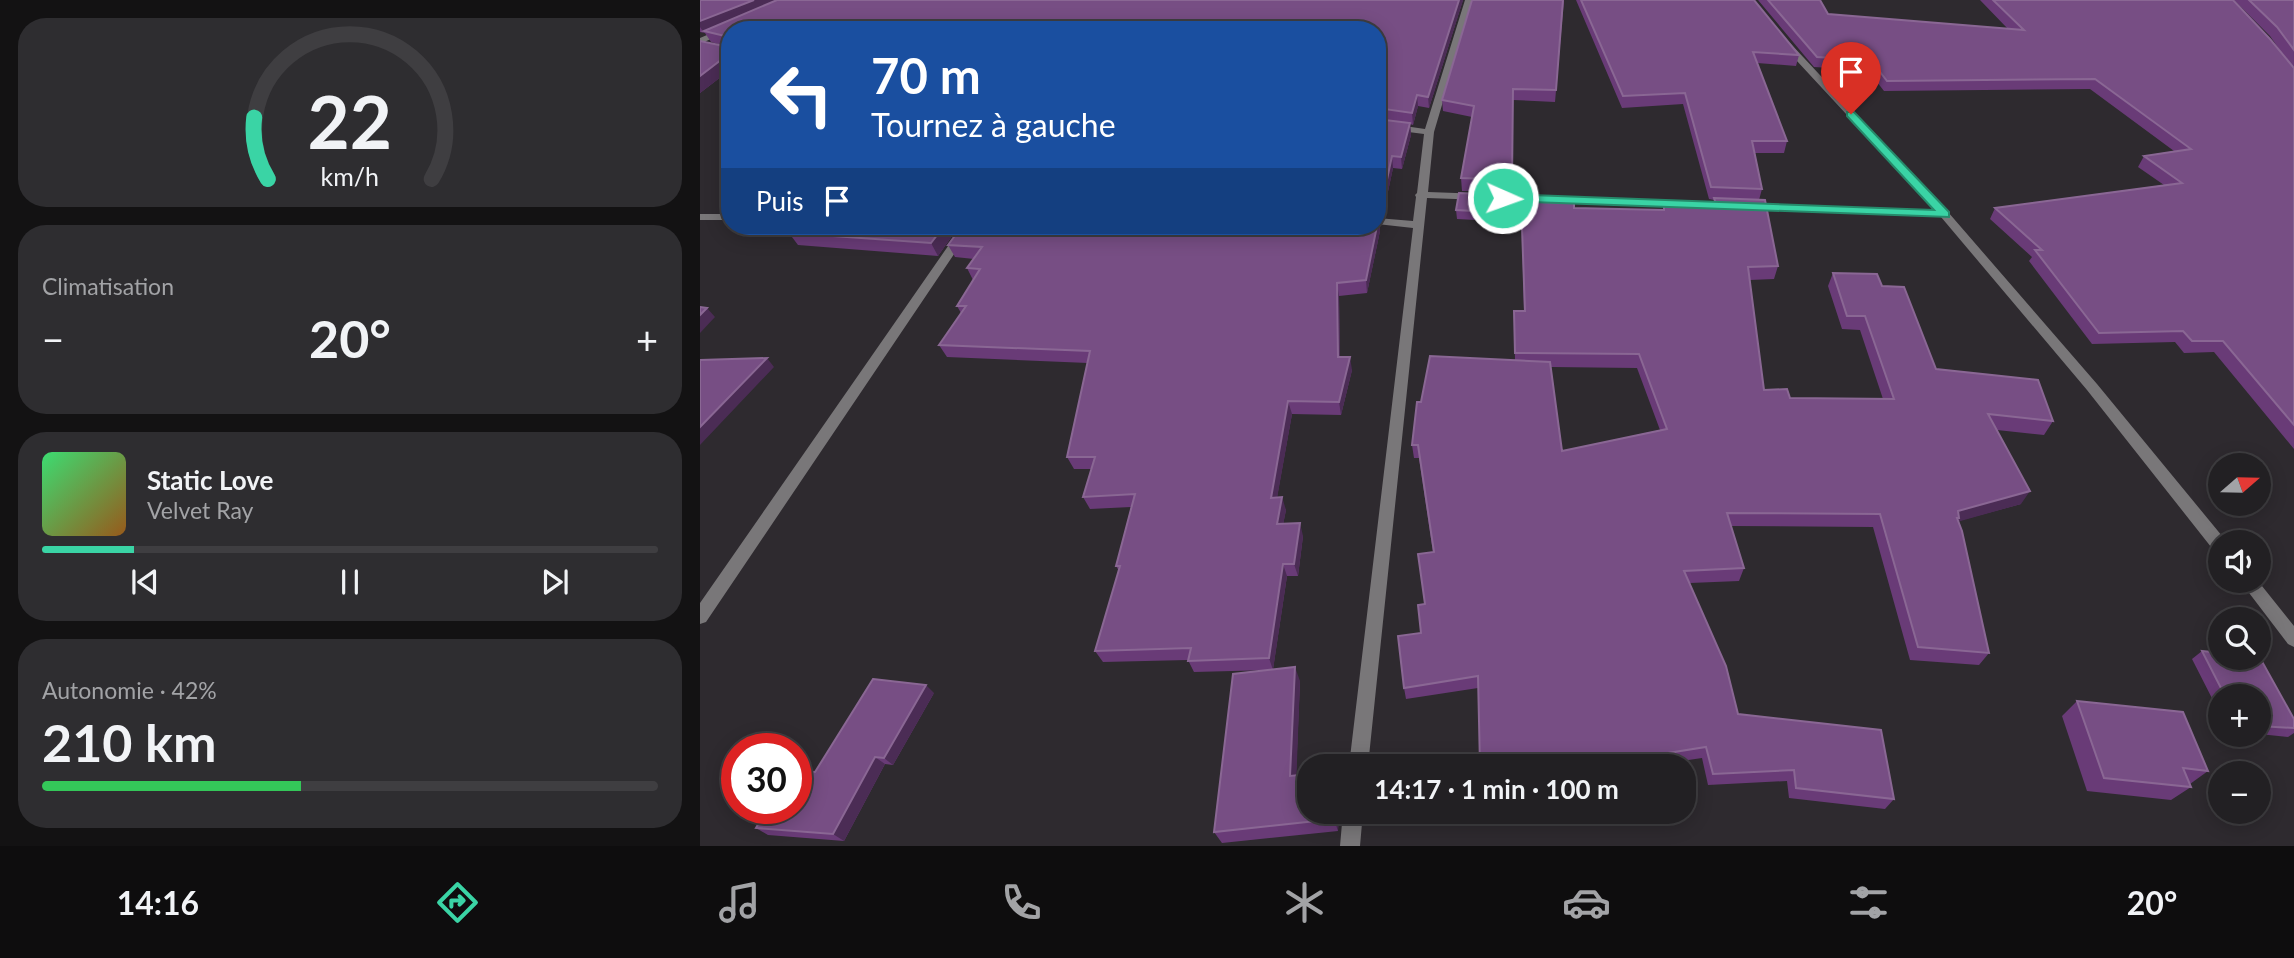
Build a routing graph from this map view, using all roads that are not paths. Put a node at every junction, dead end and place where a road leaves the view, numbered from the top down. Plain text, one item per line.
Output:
1 (1469, 0) edge
2 (1776, 31) edge
3 (721, 34) edge
4 (703, 45) edge
5 (1386, 126) edge
6 (1429, 132) junction
7 (1420, 195) junction
8 (1944, 214) junction
9 (700, 217) edge
10 (721, 217) edge
11 (1386, 222) edge
12 (1417, 225) junction
13 (961, 235) edge
14 (2208, 531) edge
15 (2258, 593) edge
16 (700, 617) edge
17 (2291, 632) edge
18 (1359, 754) edge
19 (1352, 824) edge
20 (1350, 846) edge

1 - 6 street
2 - 8 street
3 - 4 street
5 - 6 street
6 - 7 street
7 - 8 street
7 - 12 street
8 - 14 street
9 - 10 street
11 - 12 street
12 - 18 street
13 - 16 street
15 - 17 street
19 - 20 street

